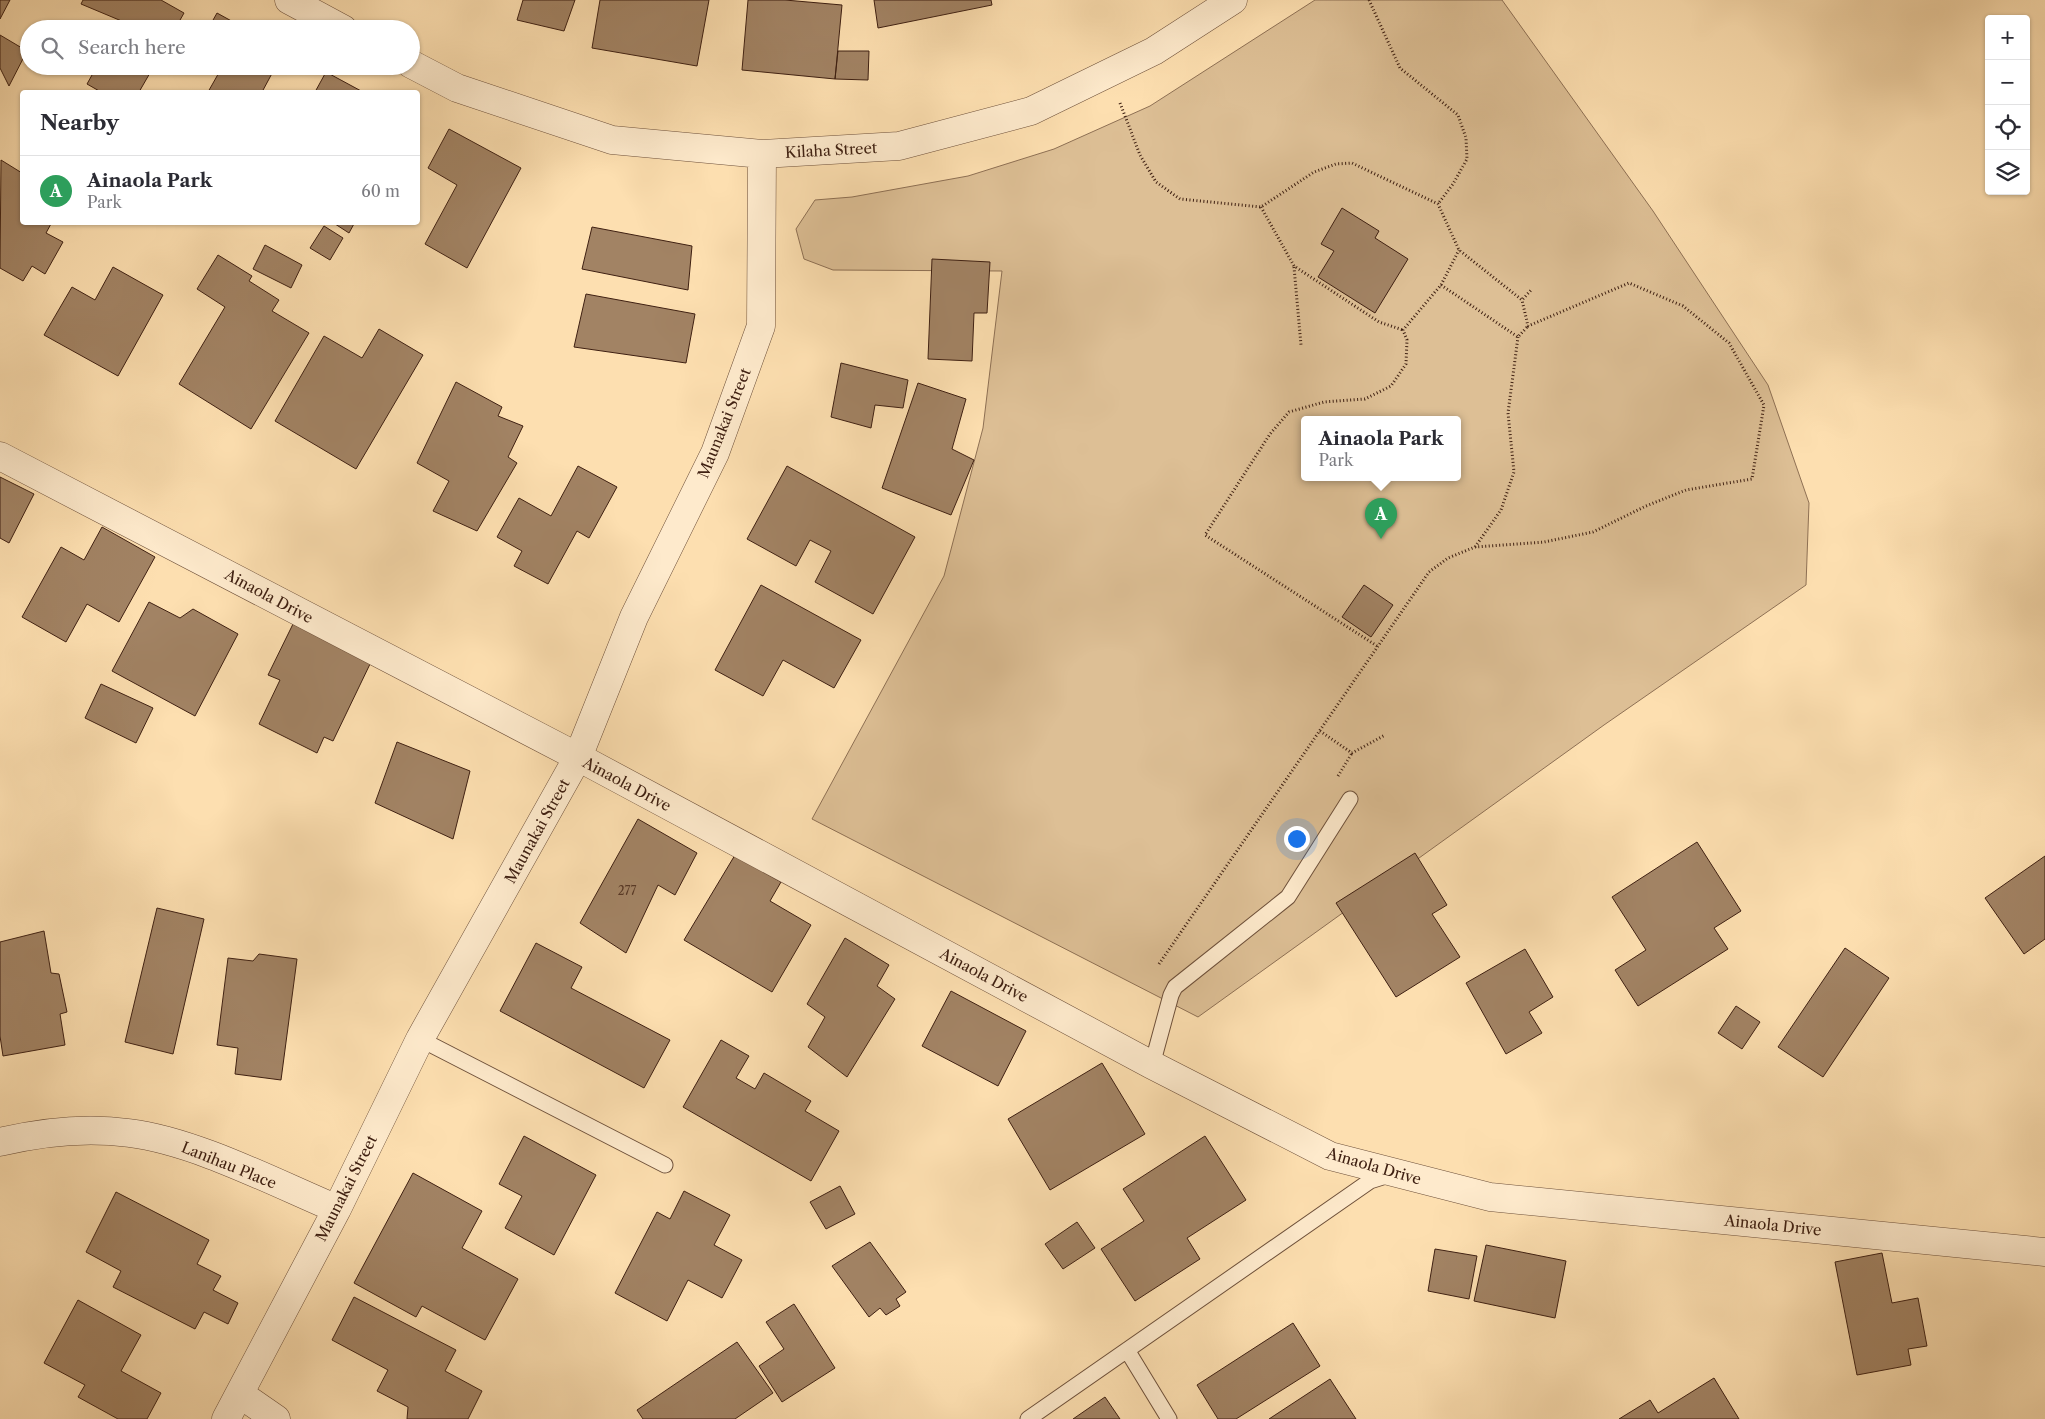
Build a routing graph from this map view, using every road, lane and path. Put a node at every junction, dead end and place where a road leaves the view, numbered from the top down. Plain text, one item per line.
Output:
1 (289, 0) edge
2 (1369, 0) edge
3 (1229, 1) edge
4 (327, 20) edge
5 (420, 69) edge
6 (1126, 117) dead end
7 (762, 154) junction
8 (1438, 204) junction
9 (1261, 207) junction
10 (1460, 250) junction
11 (1294, 266) junction
12 (1441, 285) junction
13 (1532, 289) dead end
14 (1522, 300) junction
15 (1528, 326) junction
16 (1403, 330) junction
17 (1518, 337) junction
18 (1301, 345) dead end
19 (0, 456) edge
20 (1475, 547) junction
21 (1377, 646) junction
22 (1320, 731) junction
23 (1384, 735) dead end
24 (1352, 754) junction
25 (578, 758) junction
26 (1337, 778) dead end
27 (1350, 799) dead end
28 (1155, 970) dead end
29 (420, 1039) junction
30 (1152, 1065) junction
31 (0, 1142) edge
32 (665, 1165) dead end
33 (1395, 1173) junction
34 (337, 1209) junction
35 (2045, 1252) edge
36 (1127, 1350) junction
37 (240, 1394) junction
38 (226, 1419) edge
39 (276, 1419) edge
40 (1028, 1419) edge
41 (1169, 1419) edge

1 - 4 street
2 - 8 path
3 - 7 street, Kilaha Street
5 - 7 street, Kilaha Street
6 - 9 path
7 - 25 street, Maunakai Street
8 - 9 path
8 - 10 path
9 - 11 path
10 - 12 path
10 - 14 path
11 - 16 path
11 - 18 path
12 - 16 path
12 - 17 path
13 - 14 path
14 - 15 path
15 - 17 path
15 - 20 path
16 - 21 path
17 - 20 path
19 - 25 street, Ainaola Drive
20 - 21 path
21 - 22 path
22 - 24 path
22 - 28 path
23 - 24 path
24 - 26 path
25 - 29 street, Maunakai Street
25 - 30 street, Ainaola Drive
27 - 30 lane
29 - 32 lane
29 - 34 street, Maunakai Street
30 - 33 street, Ainaola Drive
31 - 34 street, Lanihau Place
33 - 35 street, Ainaola Drive
33 - 36 lane
34 - 37 street, Maunakai Street
36 - 40 lane
36 - 41 lane
37 - 38 street, Maunakai Street
37 - 39 street

